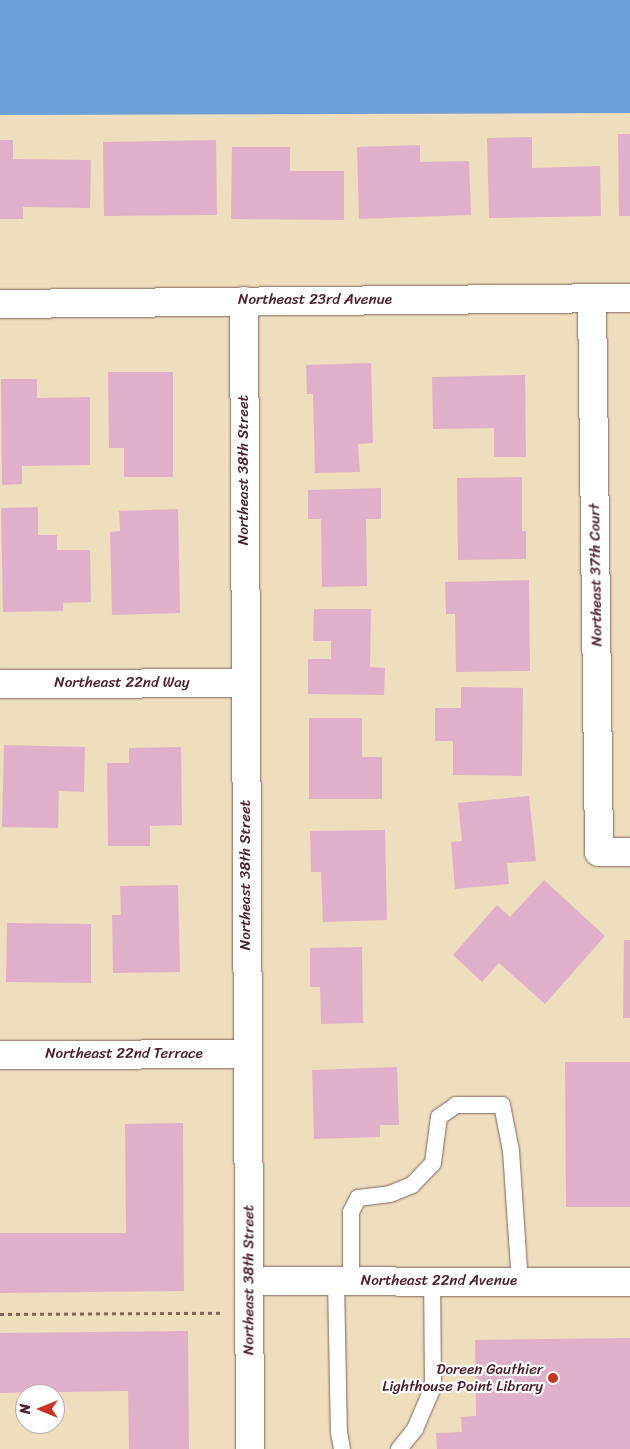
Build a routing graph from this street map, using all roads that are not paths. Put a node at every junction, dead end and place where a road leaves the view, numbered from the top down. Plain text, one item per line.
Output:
1 (592, 298) junction
2 (630, 298) edge
3 (244, 301) junction
4 (0, 304) edge
5 (245, 683) junction
6 (0, 684) edge
7 (630, 852) edge
8 (247, 1054) junction
9 (0, 1055) edge
10 (249, 1281) junction
11 (344, 1281) junction
12 (432, 1281) junction
13 (520, 1282) junction
14 (630, 1282) edge
15 (250, 1449) edge
16 (342, 1449) edge
17 (399, 1449) edge

1 - 2 street, Northeast 23rd Avenue
1 - 3 street, Northeast 23rd Avenue
1 - 7 street, Northeast 37th Court
3 - 4 street, Northeast 23rd Avenue
3 - 5 street, Northeast 38th Street
5 - 6 street, Northeast 22nd Way
5 - 8 street, Northeast 38th Street
8 - 9 street, Northeast 22nd Terrace
8 - 10 street, Northeast 38th Street
10 - 11 street, Northeast 22nd Avenue
10 - 15 street, Northeast 38th Street
11 - 12 street, Northeast 22nd Avenue
11 - 13 lane
11 - 16 lane
12 - 13 street, Northeast 22nd Avenue
12 - 17 lane
13 - 14 street, Northeast 22nd Avenue

